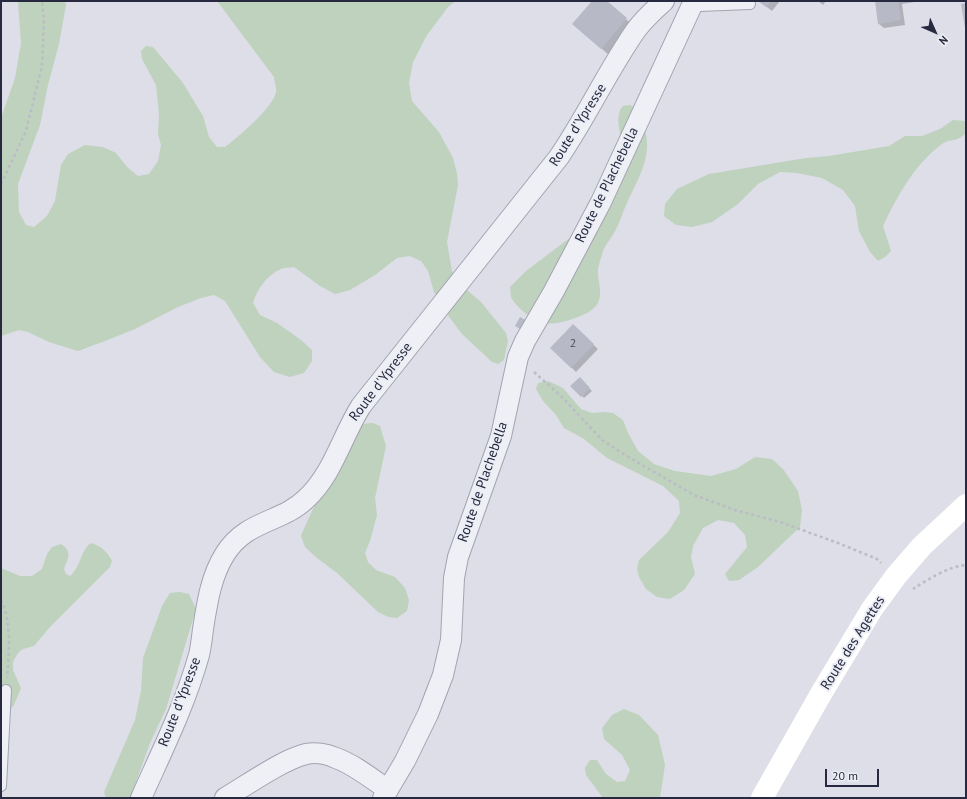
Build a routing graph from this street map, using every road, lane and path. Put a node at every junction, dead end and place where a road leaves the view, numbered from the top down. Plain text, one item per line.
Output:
1 (42, 1) edge
2 (664, 1) edge
3 (694, 2) edge
4 (750, 4) dead end
5 (1, 184) edge
6 (518, 357) junction
7 (966, 505) edge
8 (966, 565) edge
9 (902, 585) junction
10 (1, 600) edge
11 (6, 690) joint
12 (1, 786) edge
13 (386, 794) edge
14 (141, 798) edge
15 (225, 798) edge
16 (762, 798) edge

1 - 5 path
2 - 14 street, Route d'Ypresse
3 - 4 lane
3 - 6 street, Route de Plachebella
6 - 9 path
6 - 13 street, Route de Plachebella
7 - 9 street, Route des Agettes
8 - 9 path
9 - 16 street, Route des Agettes
10 - 11 path
11 - 12 lane
13 - 15 street

